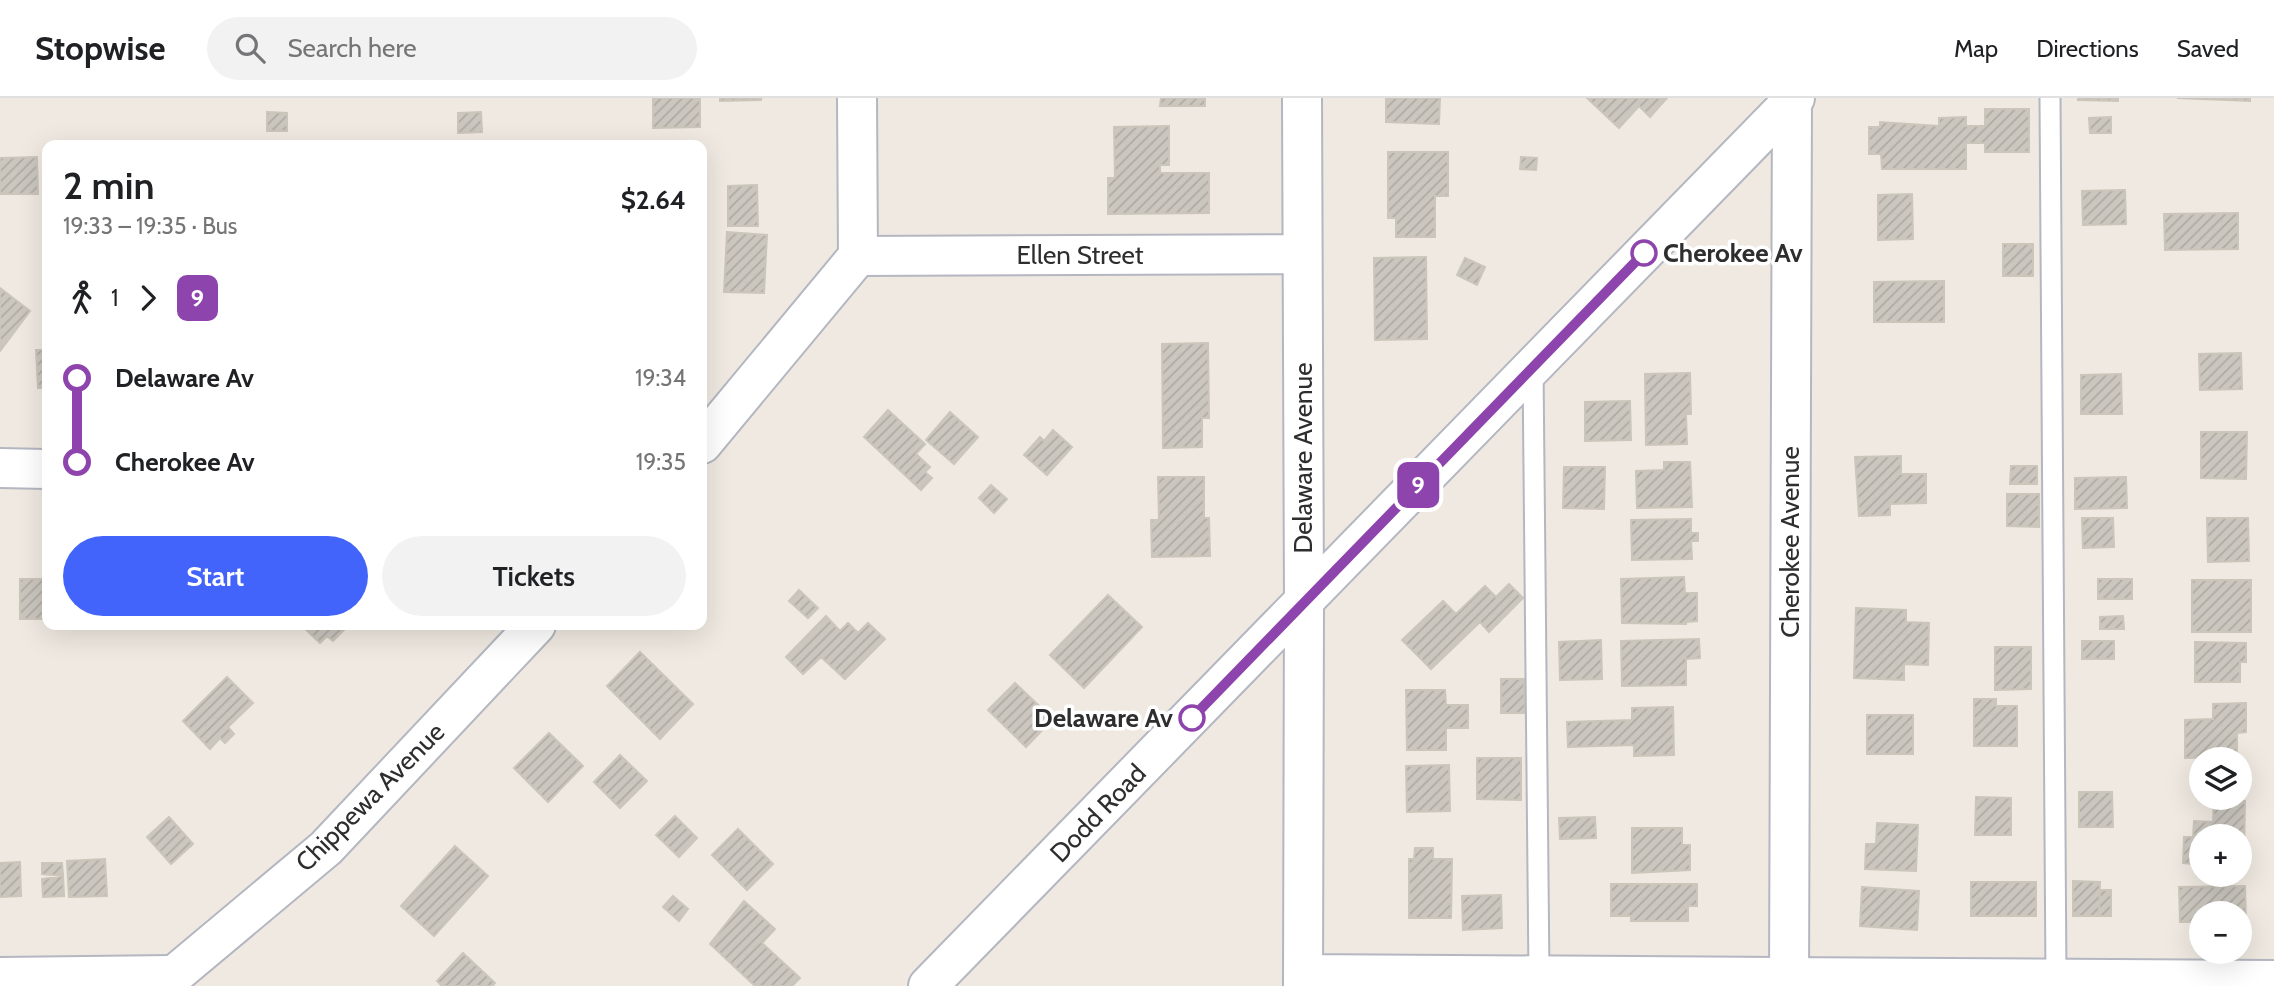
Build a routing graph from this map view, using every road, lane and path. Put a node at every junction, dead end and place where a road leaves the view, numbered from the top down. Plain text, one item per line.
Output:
1 (857, 98) edge
2 (1303, 98) edge
3 (2050, 98) edge
4 (1793, 99) edge
5 (1302, 254) junction
6 (858, 256) junction
7 (1533, 366) junction
8 (707, 438) edge
9 (0, 468) edge
10 (42, 469) edge
11 (1304, 602) junction
12 (531, 630) edge
13 (1539, 975) junction
14 (0, 977) edge
15 (2056, 979) junction
16 (166, 980) edge
17 (1303, 980) edge
18 (2274, 980) edge
19 (1789, 982) edge
20 (928, 986) edge

1 - 6 street
2 - 5 street, Delaware Avenue
3 - 15 lane
4 - 7 street, Dodd Road
4 - 19 street, Cherokee Avenue
5 - 6 street, Ellen Street
5 - 11 street, Delaware Avenue
6 - 8 street
7 - 11 street, Dodd Road
7 - 13 lane
9 - 10 street
11 - 17 street, Delaware Avenue
11 - 20 street, Dodd Road
12 - 16 street, Chippewa Avenue
13 - 17 street
13 - 19 street
14 - 16 street
15 - 18 street
15 - 19 street

